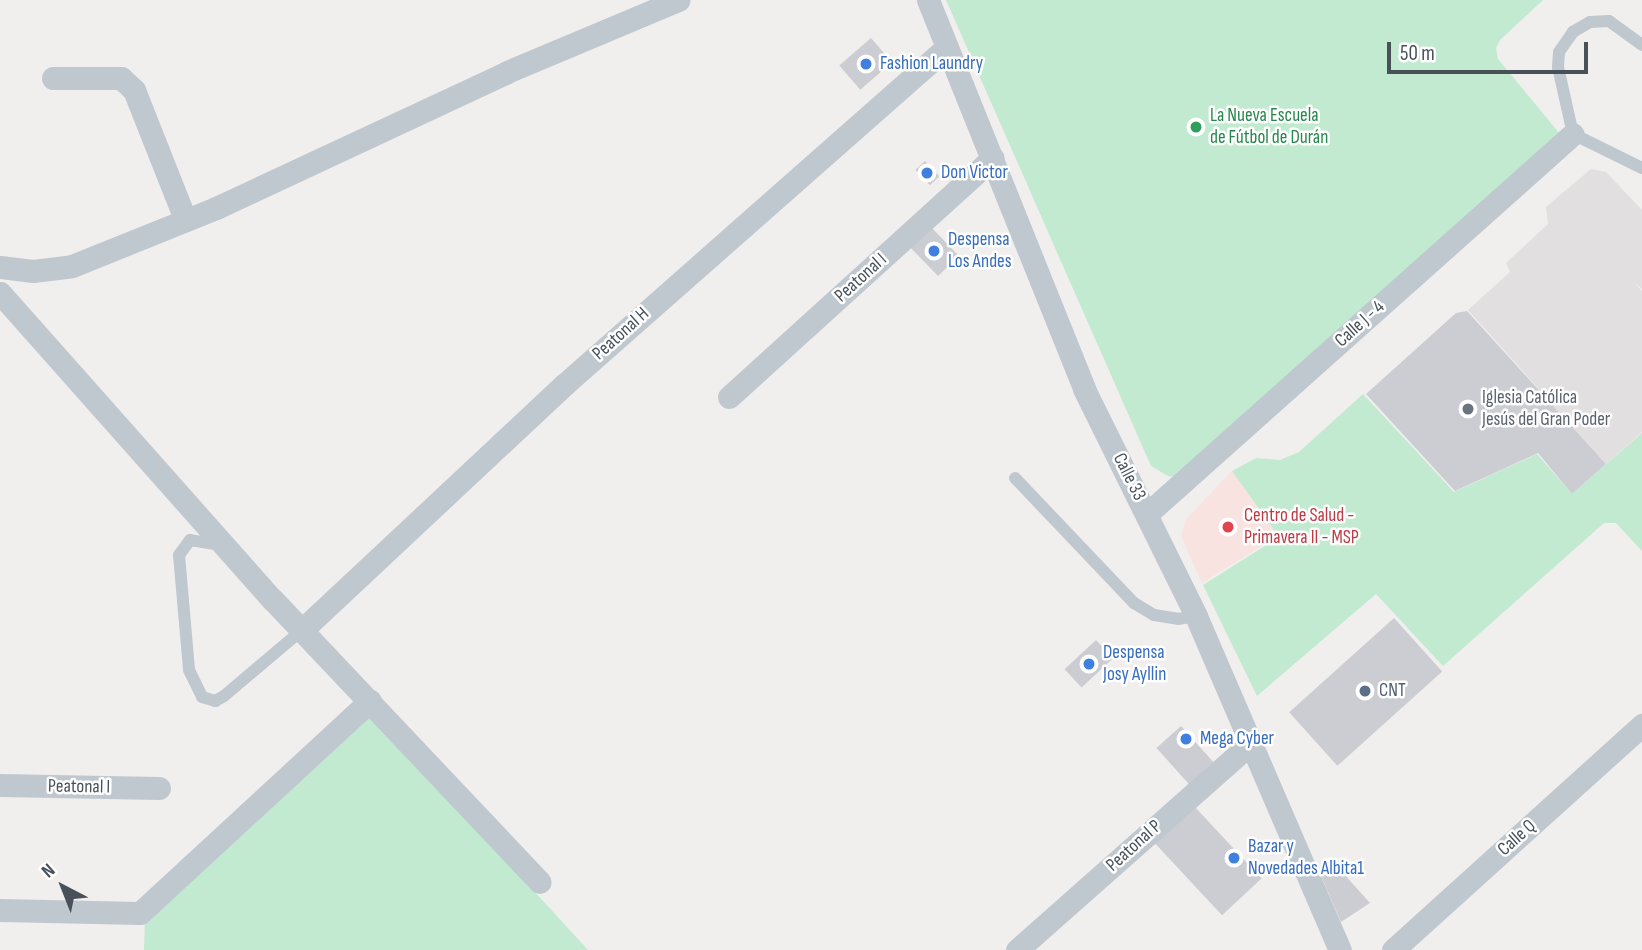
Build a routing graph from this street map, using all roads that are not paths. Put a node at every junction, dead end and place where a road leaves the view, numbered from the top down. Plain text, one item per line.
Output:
1 (678, 0) edge
2 (928, 0) edge
3 (1642, 45) edge
4 (947, 47) junction
5 (53, 78) dead end
6 (1573, 134) junction
7 (993, 158) junction
8 (1642, 168) edge
9 (184, 219) junction
10 (0, 267) edge
11 (0, 293) edge
12 (729, 397) dead end
13 (1015, 478) dead end
14 (1148, 513) junction
15 (225, 545) junction
16 (1196, 616) junction
17 (302, 630) junction
18 (370, 701) junction
19 (1642, 725) edge
20 (1251, 743) junction
21 (0, 785) edge
22 (159, 788) dead end
23 (540, 882) dead end
24 (0, 910) edge
25 (1017, 950) edge
26 (1340, 950) edge
27 (1393, 950) edge

1 - 9 street
2 - 4 street, Calle 33
3 - 6 lane
4 - 7 street, Calle 33
4 - 17 street, Peatonal H
5 - 9 street
6 - 8 lane
6 - 14 street, Calle J - 4
7 - 12 street, Peatonal I
7 - 14 street, Calle 33
9 - 10 street
11 - 15 street
13 - 16 lane
14 - 16 street, Calle 33
15 - 17 street
15 - 17 lane
16 - 20 street, Calle 33
17 - 18 street
18 - 23 street
18 - 24 street
19 - 27 street, Calle Q
20 - 25 street, Peatonal P
20 - 26 street, Calle 33
21 - 22 street, Peatonal I

